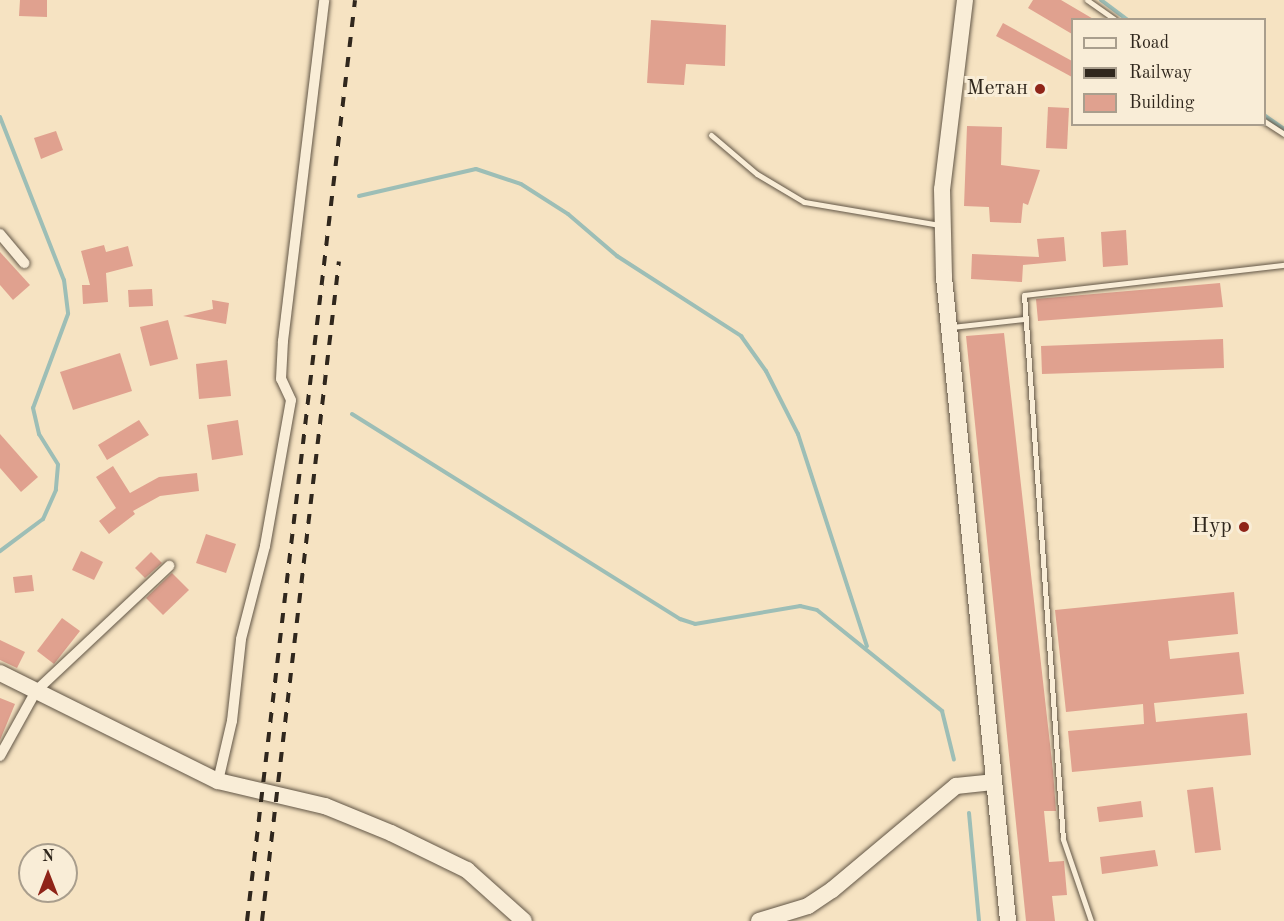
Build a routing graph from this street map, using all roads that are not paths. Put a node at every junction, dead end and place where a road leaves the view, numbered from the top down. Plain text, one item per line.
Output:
1 (324, 0) edge
2 (965, 0) edge
3 (1087, 0) edge
4 (1113, 18) edge
5 (1266, 122) edge
6 (1284, 134) edge
7 (711, 135) dead end
8 (942, 225) junction
9 (0, 234) edge
10 (24, 263) dead end
11 (1284, 265) edge
12 (1024, 319) junction
13 (948, 327) junction
14 (169, 566) dead end
15 (0, 673) edge
16 (36, 691) junction
17 (990, 750) junction
18 (0, 756) edge
19 (218, 781) junction
20 (993, 782) junction
21 (956, 786) junction
22 (524, 921) edge
23 (759, 921) edge
24 (1008, 921) edge
25 (1091, 921) edge

1 - 19 street
2 - 8 main road
3 - 4 lane
5 - 6 lane
7 - 8 lane
8 - 13 main road
9 - 10 street
11 - 12 lane
12 - 13 lane
12 - 25 lane
13 - 17 main road
14 - 16 street
15 - 16 main road
16 - 18 street
16 - 19 main road
17 - 20 main road
17 - 21 main road
19 - 22 main road
20 - 21 main road
20 - 24 main road
21 - 23 main road

